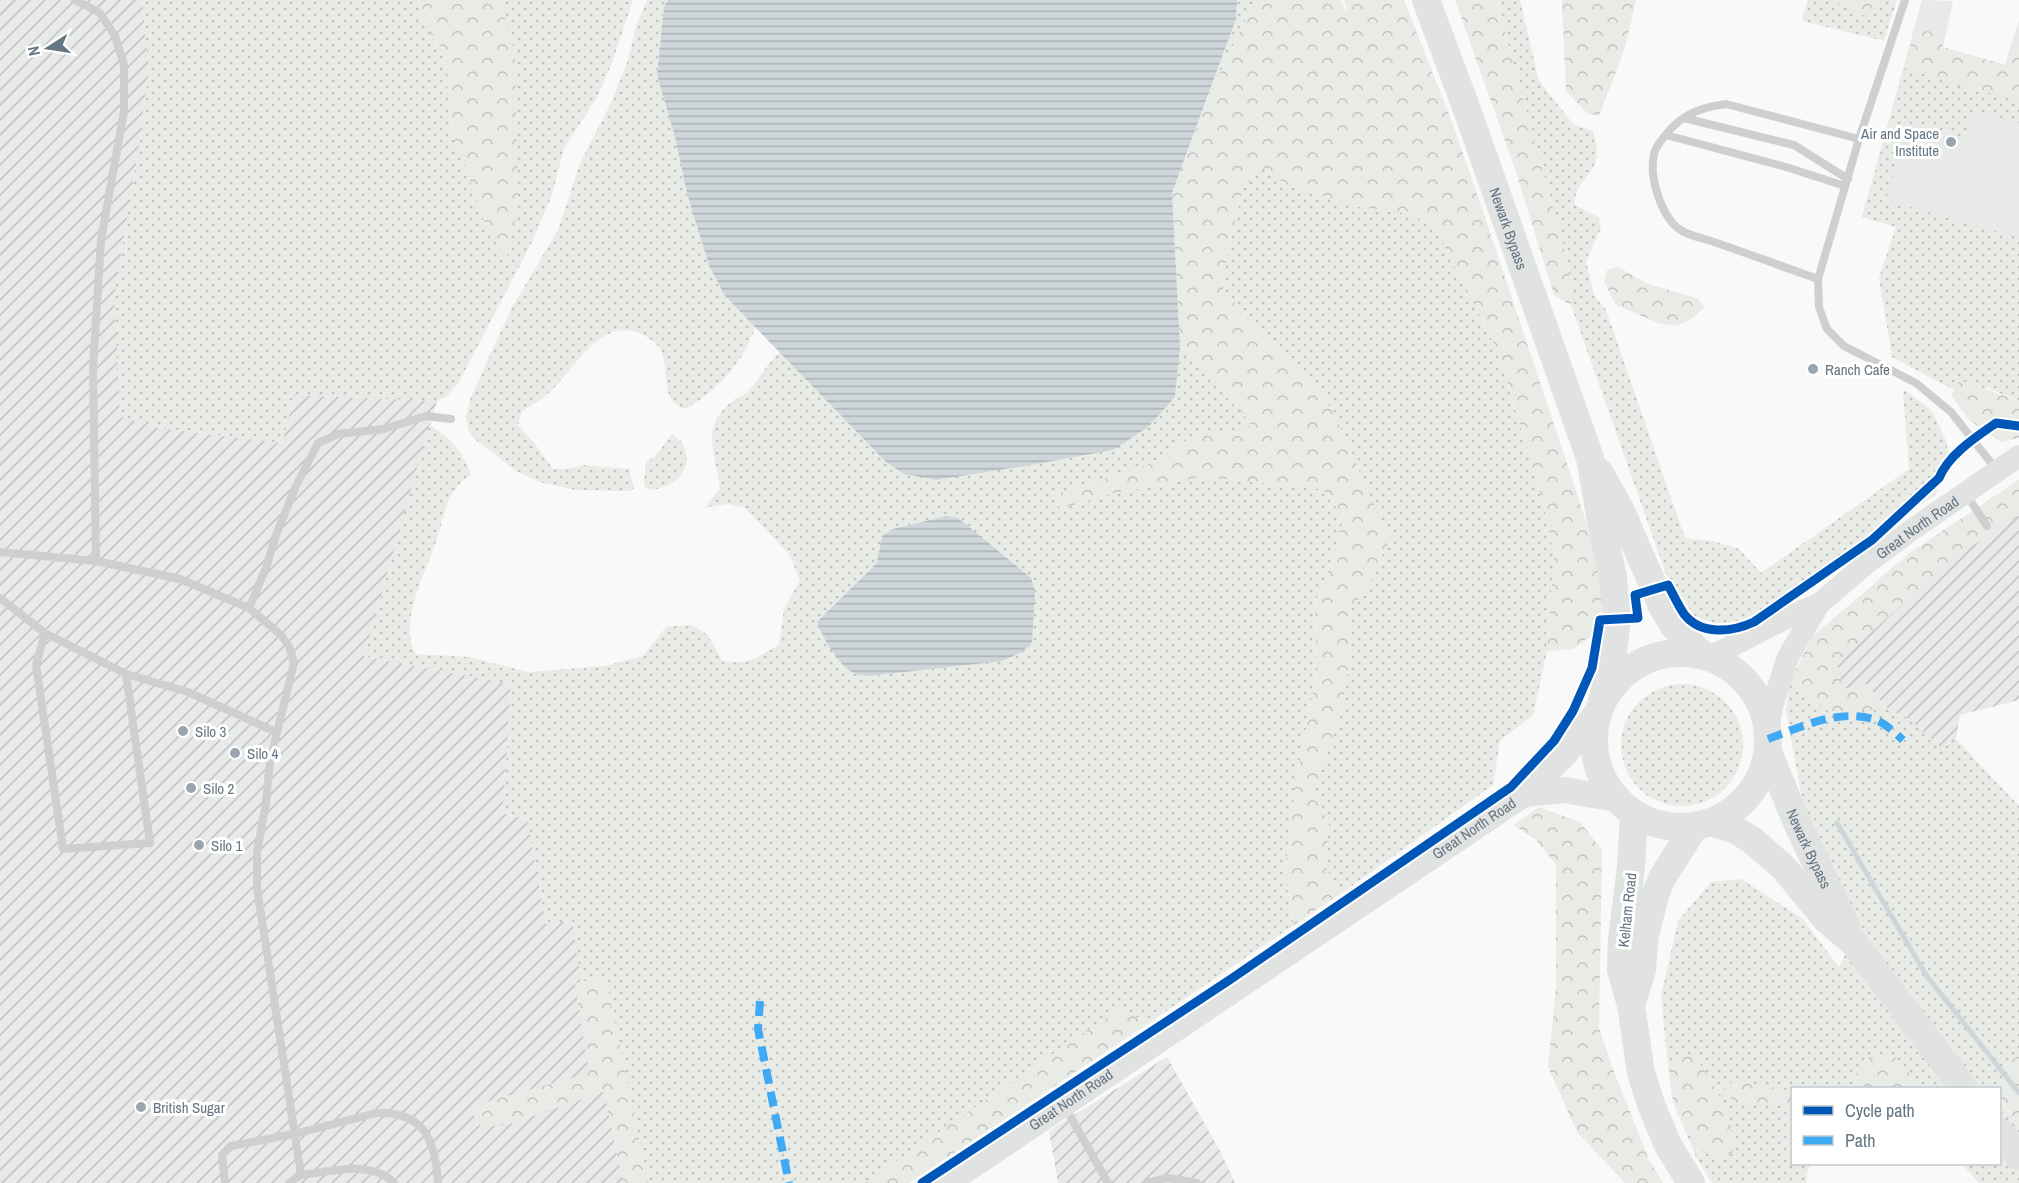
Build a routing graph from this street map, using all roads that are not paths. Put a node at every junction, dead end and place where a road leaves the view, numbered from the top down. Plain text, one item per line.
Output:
1 (75, 0) edge
2 (1426, 0) edge
3 (1905, 0) edge
4 (1684, 118) junction
5 (1666, 135) junction
6 (1859, 140) junction
7 (1847, 182) junction
8 (1818, 279) junction
9 (451, 419) dead end
10 (2019, 456) edge
11 (1590, 458) junction
12 (1997, 471) junction
13 (1965, 493) junction
14 (1987, 526) dead end
15 (0, 552) edge
16 (96, 561) junction
17 (0, 598) edge
18 (1819, 604) junction
19 (249, 608) junction
20 (45, 633) junction
21 (1706, 656) junction
22 (126, 674) junction
23 (1600, 706) junction
24 (276, 732) junction
25 (1768, 741) junction
26 (1524, 794) junction
27 (1625, 806) junction
28 (1703, 824) junction
29 (1853, 942) junction
30 (1631, 1005) junction
31 (1962, 1087) edge
32 (1063, 1104) junction
33 (2001, 1133) edge
34 (294, 1134) junction
35 (2019, 1156) edge
36 (301, 1175) junction
37 (225, 1183) edge
38 (289, 1183) edge
39 (394, 1183) edge
40 (438, 1183) edge
41 (946, 1183) edge
42 (1108, 1183) edge
43 (1147, 1183) edge
44 (1197, 1183) edge
45 (1691, 1183) edge

1 - 16 lane
2 - 11 highway, Newark Bypass
3 - 6 lane
4 - 5 lane
4 - 6 lane
4 - 7 lane
5 - 7 lane
5 - 8 lane
6 - 7 lane
7 - 8 lane
8 - 12 lane
9 - 19 lane
10 - 12 main road, Great North Road
11 - 21 highway, Newark Bypass
11 - 23 highway, Newark Bypass
12 - 13 main road, Great North Road
13 - 14 lane
13 - 18 main road, Great North Road
15 - 16 lane
16 - 19 lane
17 - 20 lane
18 - 21 main road, Great North Road
18 - 25 main road, Great North Road
19 - 24 lane
20 - 22 lane
20 - 22 lane
21 - 23 highway
21 - 25 highway
22 - 24 lane
23 - 26 main road, Great North Road
23 - 27 highway
24 - 34 lane
25 - 28 highway
25 - 29 highway, Newark Bypass
26 - 27 main road, Great North Road
26 - 32 main road, Great North Road
27 - 28 highway
27 - 30 highway, Kelham Road
28 - 29 highway, Newark Bypass
28 - 30 highway, Kelham Road
29 - 31 highway, Newark Bypass
30 - 45 highway, Kelham Road
32 - 41 main road, Great North Road
32 - 42 lane
33 - 35 highway
34 - 36 lane
34 - 37 lane
34 - 40 lane
36 - 38 lane
36 - 39 lane
43 - 44 lane

